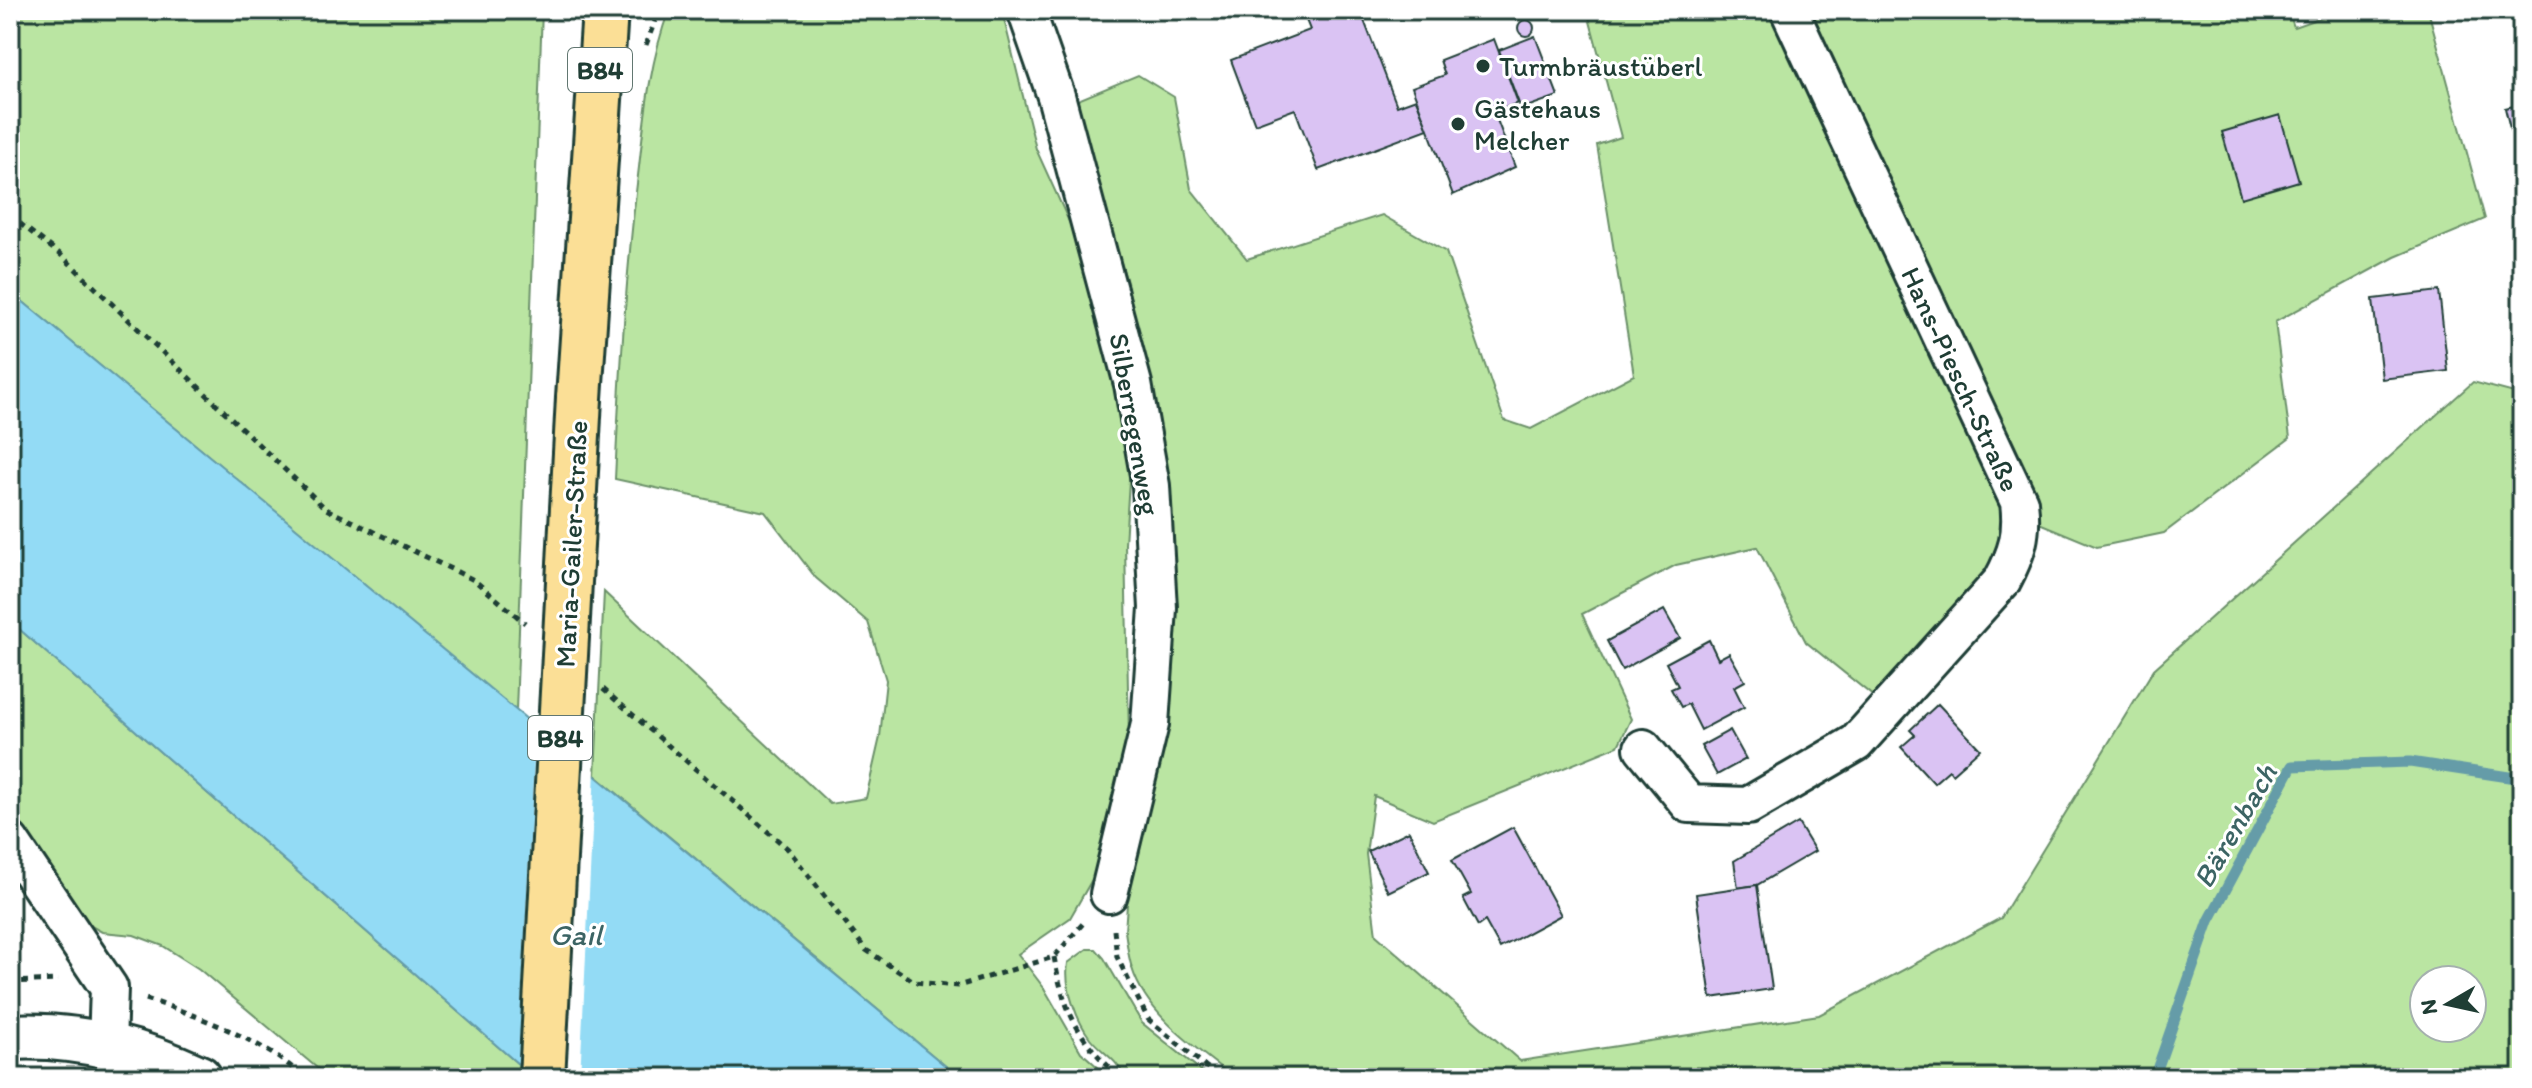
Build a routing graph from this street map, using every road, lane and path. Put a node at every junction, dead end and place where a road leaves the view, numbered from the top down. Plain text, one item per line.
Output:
1 (605, 10) edge
2 (1026, 10) edge
3 (1789, 10) edge
4 (1643, 748) dead end
5 (10, 841) edge
6 (1109, 894) junction
7 (10, 982) edge
8 (109, 988) junction
9 (10, 1037) edge
10 (107, 1044) junction
11 (199, 1078) edge
12 (305, 1078) edge
13 (542, 1078) edge
14 (1121, 1078) edge
15 (1220, 1078) edge

1 - 13 main road, Maria-Gailer-Straße / B84, bridge
2 - 6 street, Silberregenweg
3 - 4 street, Hans-Piesch-Straße
5 - 8 street
6 - 14 path
6 - 15 path
7 - 8 path
8 - 10 street
8 - 12 path
9 - 10 street
10 - 11 street

